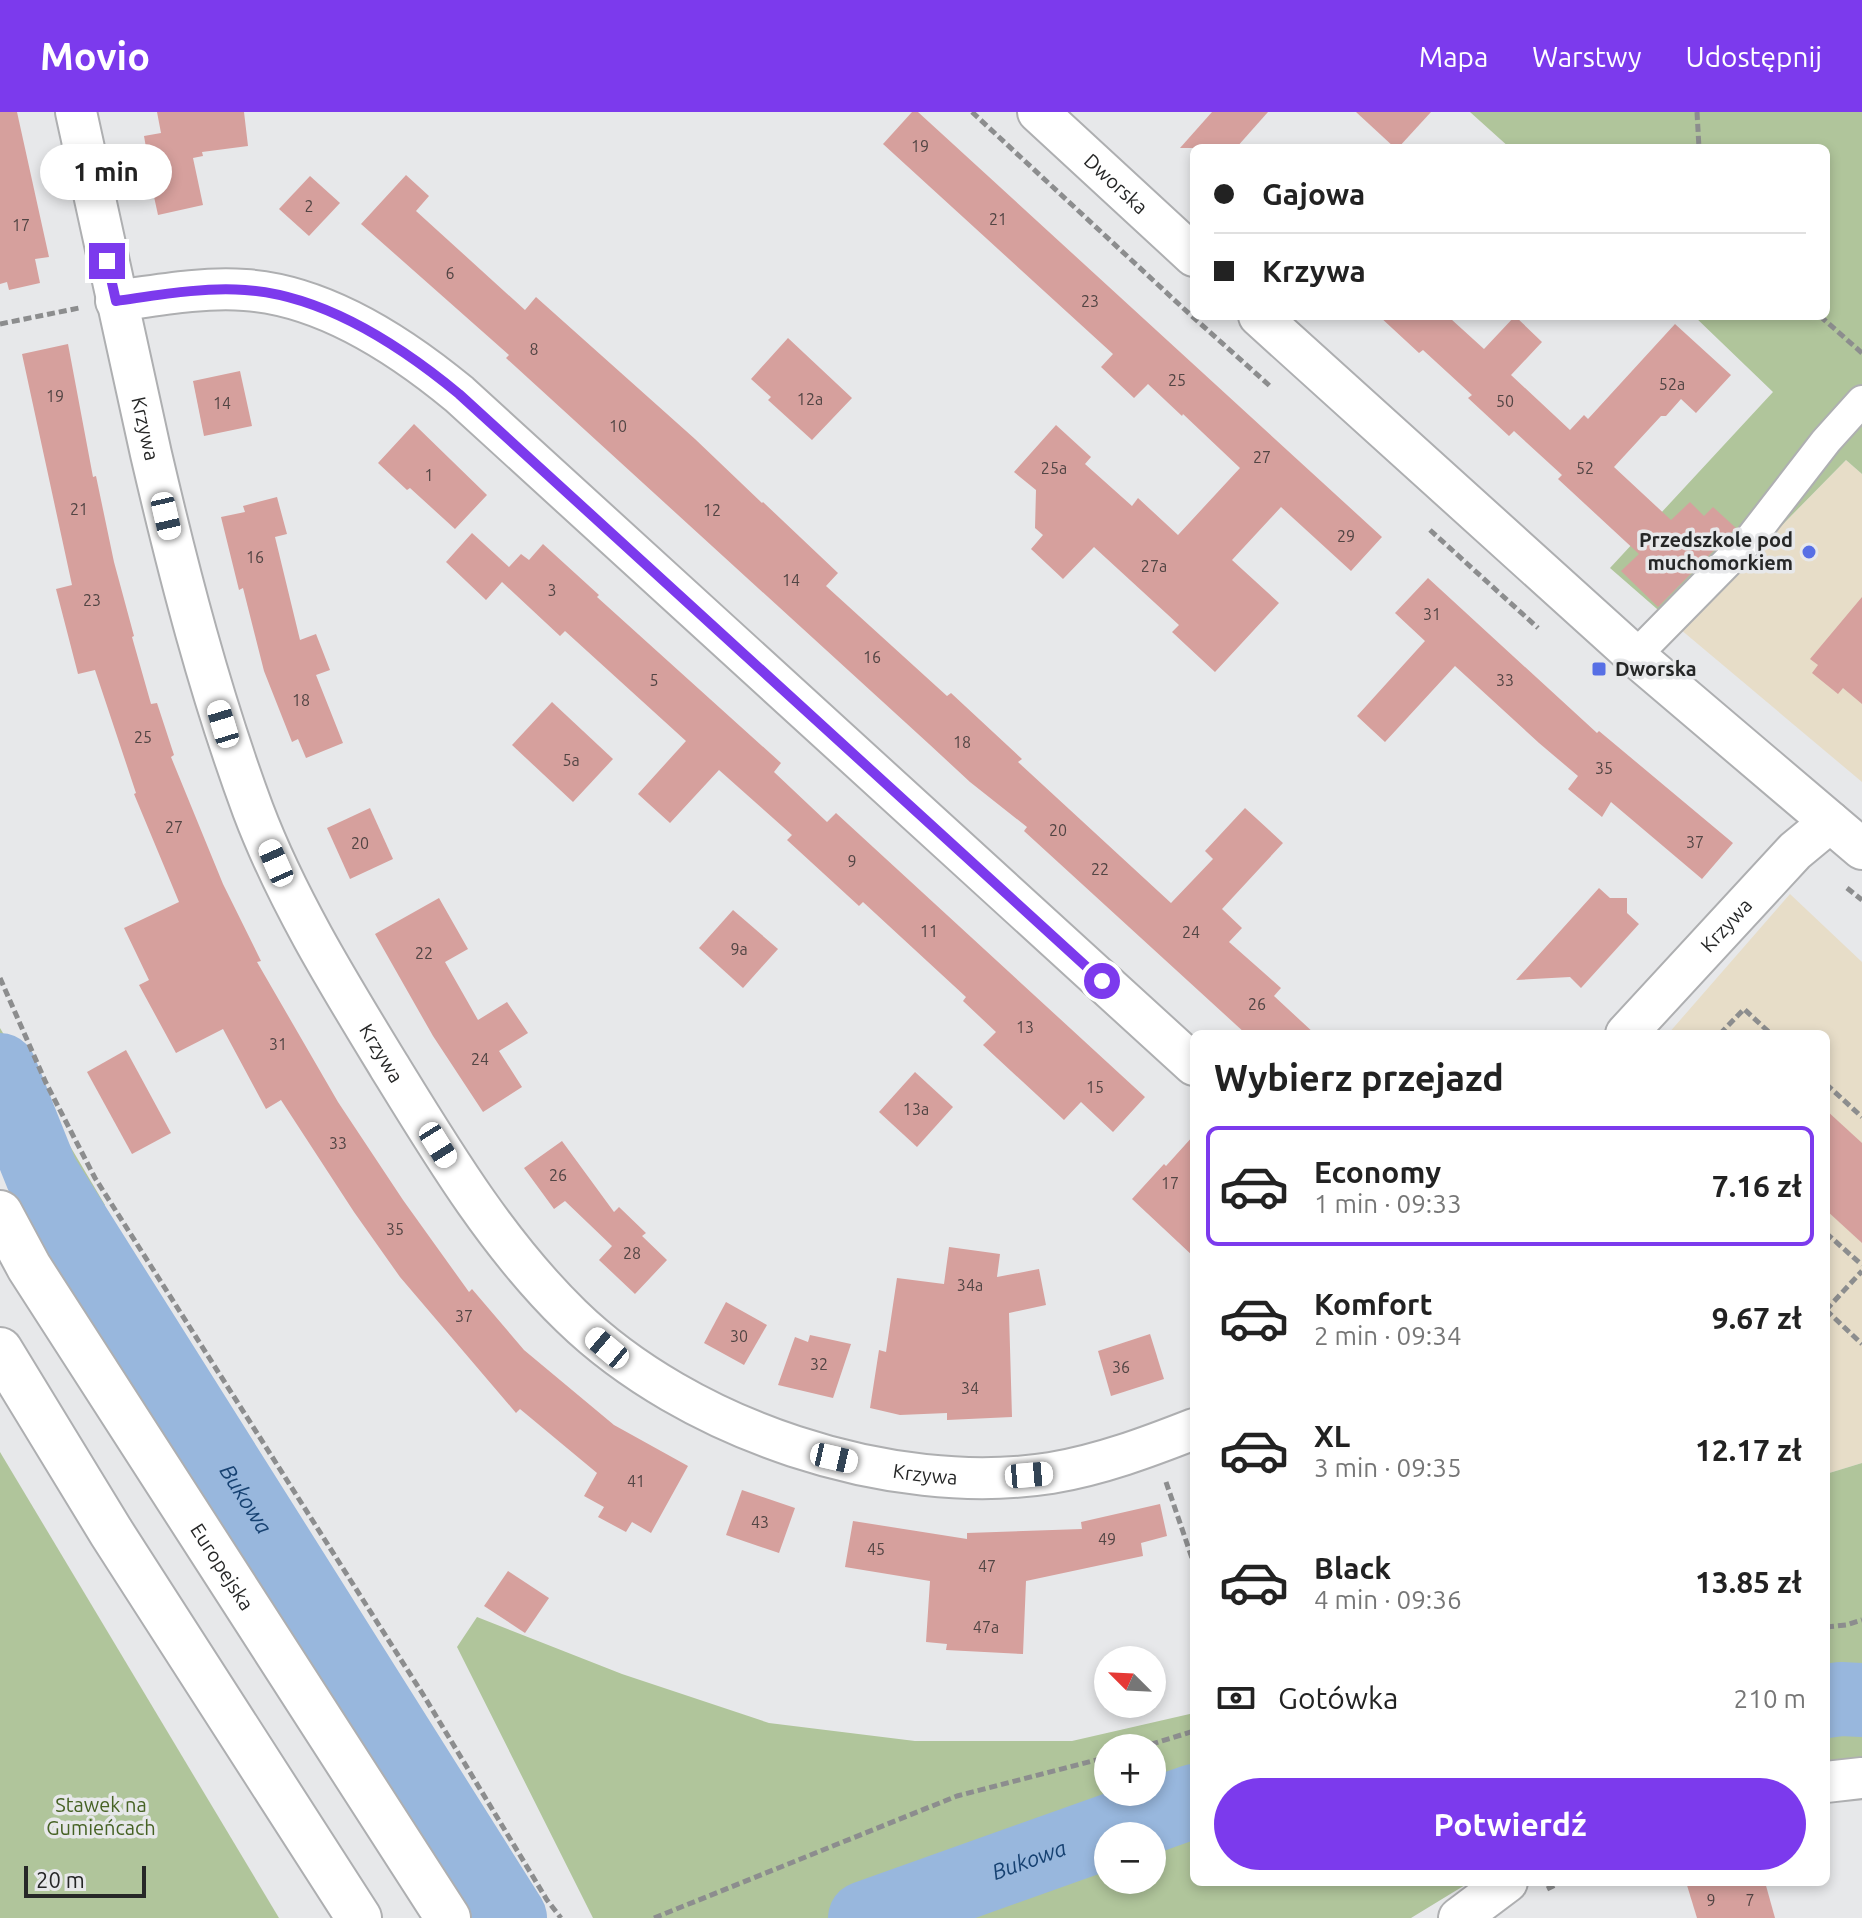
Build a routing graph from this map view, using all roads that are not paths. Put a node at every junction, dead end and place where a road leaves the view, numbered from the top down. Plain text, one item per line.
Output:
1 (76, 112) edge
2 (1038, 112) edge
3 (1190, 252) edge
4 (116, 301) junction
5 (1263, 320) edge
6 (1862, 401) edge
7 (1635, 656) junction
8 (1830, 822) junction
9 (1862, 849) edge
10 (1630, 1030) edge
11 (1190, 1061) edge
12 (0, 1213) edge
13 (0, 1350) edge
14 (1190, 1431) edge
15 (1862, 1778) edge
16 (1830, 1782) edge
17 (1502, 1886) edge
18 (359, 1918) edge
19 (448, 1918) edge
20 (1459, 1918) edge

1 - 4 street, Krzywa
2 - 3 street, Dworska
4 - 11 street
4 - 14 street, Krzywa
5 - 7 street
6 - 7 street
7 - 8 street
8 - 9 street
8 - 10 street, Krzywa
12 - 19 main road, Europejska
13 - 18 main road
15 - 16 street
17 - 20 street

